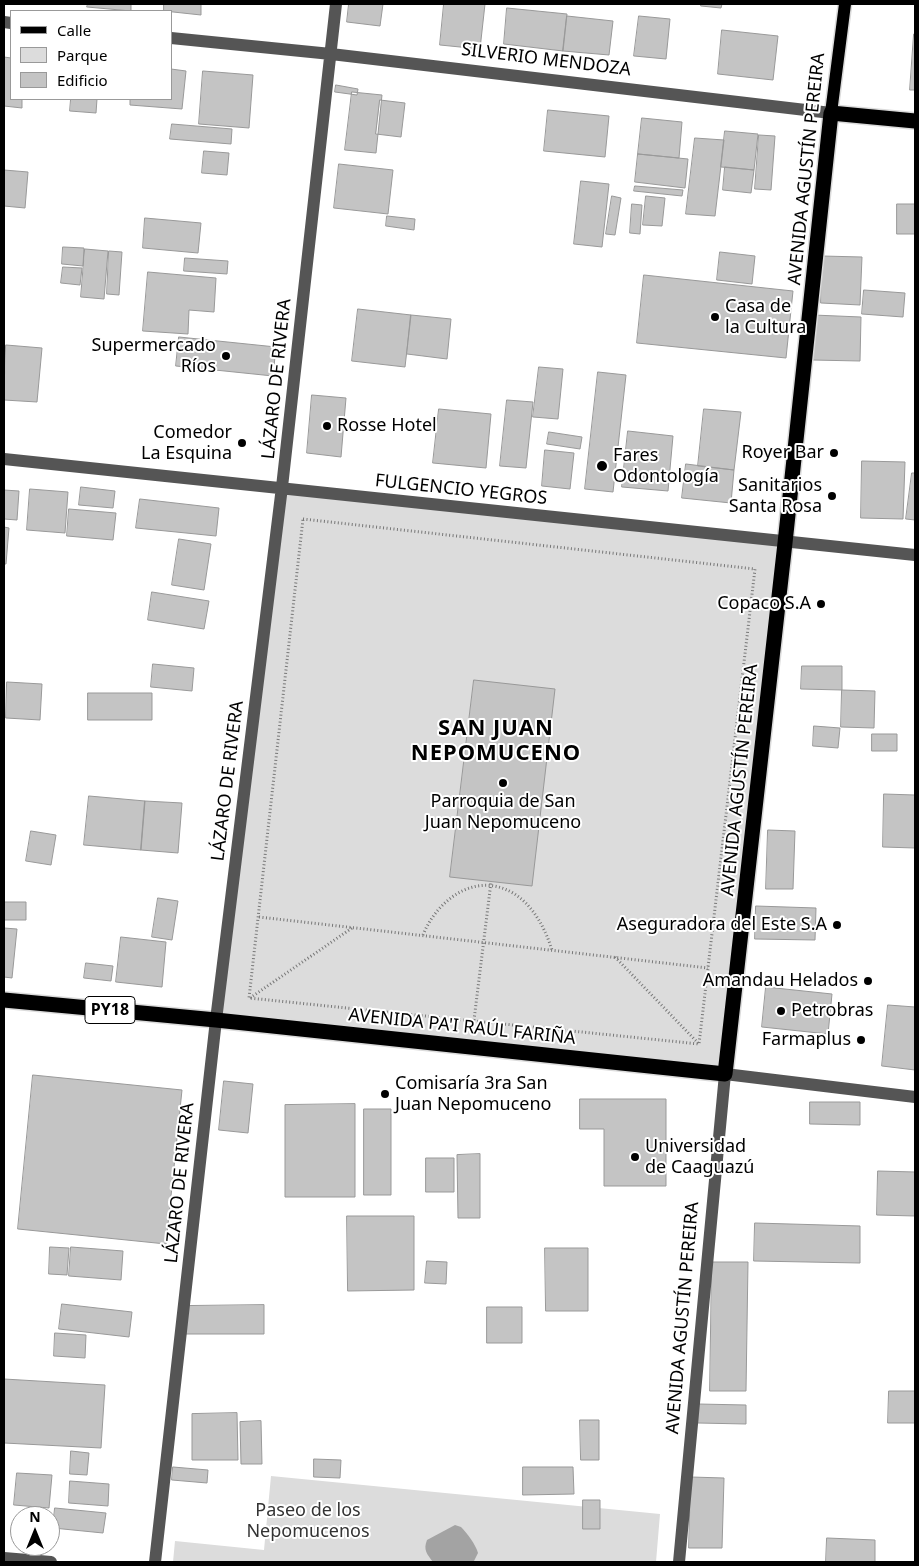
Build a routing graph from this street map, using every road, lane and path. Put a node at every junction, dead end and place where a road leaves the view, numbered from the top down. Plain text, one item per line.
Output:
1 (336, 4) edge
2 (845, 4) edge
3 (172, 38) edge
4 (331, 54) junction
5 (831, 112) junction
6 (915, 121) edge
7 (4, 459) edge
8 (282, 487) junction
9 (785, 543) junction
10 (915, 555) edge
11 (491, 885) junction
12 (259, 917) junction
13 (352, 927) junction
14 (423, 935) junction
15 (483, 942) junction
16 (552, 950) junction
17 (615, 957) junction
18 (708, 968) junction
19 (249, 998) junction
20 (4, 1000) edge
21 (216, 1020) junction
22 (474, 1020) junction
23 (699, 1044) junction
24 (725, 1074) junction
25 (915, 1097) edge
26 (4, 1558) edge
27 (51, 1562) edge
28 (155, 1562) edge
29 (679, 1562) edge

1 - 4 street, LÁZARO DE RIVERA
2 - 5 main road, AVENIDA AGUSTÍN PEREIRA
3 - 4 street, SILVERIO MENDOZA
4 - 5 street, SILVERIO MENDOZA
4 - 8 street, LÁZARO DE RIVERA
5 - 6 highway, SILVERIO MENDOZA
5 - 9 highway, AVENIDA AGUSTÍN PEREIRA
7 - 8 street, FULGENCIO YEGROS
8 - 9 street, FULGENCIO YEGROS
8 - 21 street, LÁZARO DE RIVERA
9 - 10 street, FULGENCIO YEGROS
9 - 24 highway, AVENIDA AGUSTÍN PEREIRA
11 - 14 path
11 - 15 path
11 - 16 path
12 - 13 path
12 - 18 path
12 - 19 path
13 - 14 path
13 - 19 path
14 - 15 path
15 - 16 path
15 - 22 path
16 - 17 path
17 - 18 path
17 - 23 path
18 - 23 path
19 - 22 path
20 - 21 highway, AVENIDA PA'I RAÚL FARIÑA / PY18
21 - 24 highway, AVENIDA PA'I RAÚL FARIÑA
21 - 28 street, LÁZARO DE RIVERA
22 - 23 path
24 - 25 street, AVENIDA PA'I RAÚL FARIÑA
24 - 29 street, AVENIDA AGUSTÍN PEREIRA
26 - 27 street

